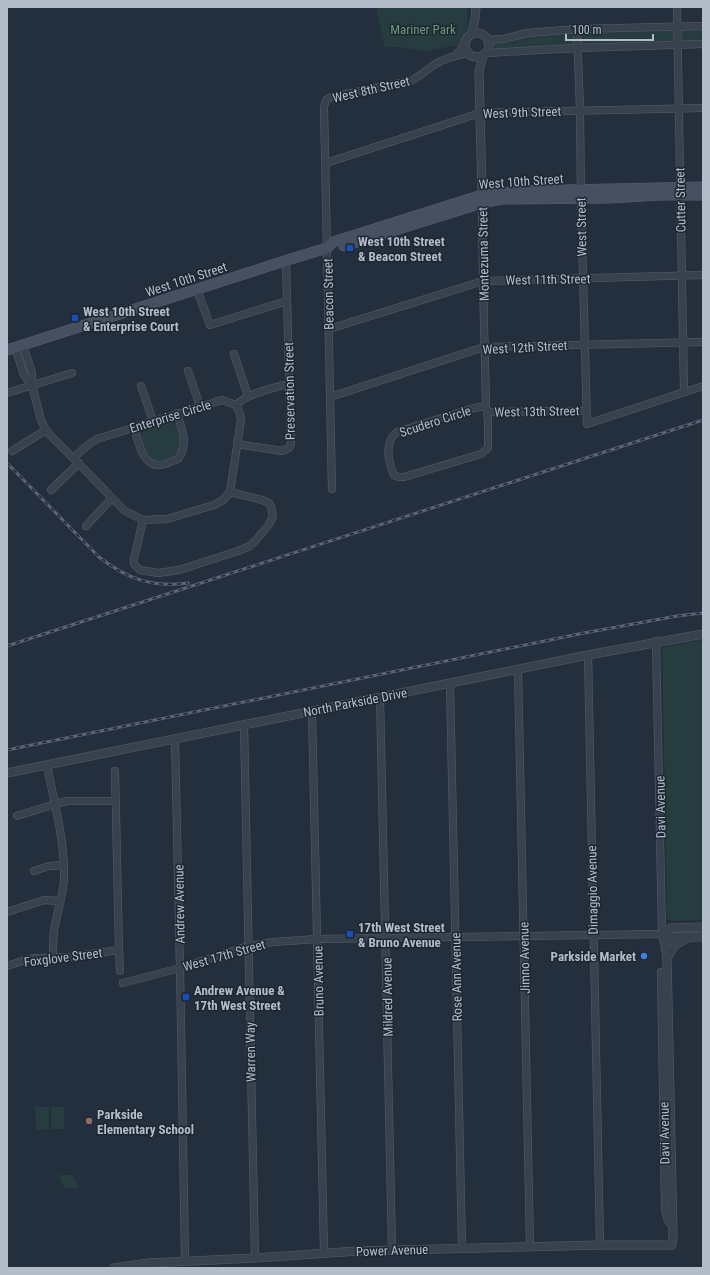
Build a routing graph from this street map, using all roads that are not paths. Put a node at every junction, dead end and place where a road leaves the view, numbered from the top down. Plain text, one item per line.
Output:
1 (476, 7) edge
2 (677, 7) edge
3 (475, 18) junction
4 (678, 26) junction
5 (703, 26) edge
6 (576, 29) junction
7 (472, 34) junction
8 (481, 34) junction
9 (488, 40) junction
10 (465, 44) junction
11 (703, 44) edge
12 (678, 45) junction
13 (578, 48) junction
14 (470, 54) junction
15 (484, 54) junction
16 (456, 55) junction
17 (479, 72) junction
18 (326, 100) joint
19 (703, 108) edge
20 (679, 109) junction
21 (580, 110) junction
22 (480, 113) junction
23 (326, 163) junction
24 (703, 187) edge
25 (680, 191) junction
26 (580, 194) junction
27 (703, 195) edge
28 (482, 199) junction
29 (327, 248) junction
30 (286, 261) junction
31 (703, 275) edge
32 (682, 276) junction
33 (582, 278) junction
34 (483, 281) junction
35 (197, 290) junction
36 (287, 301) junction
37 (329, 329) junction
38 (683, 342) junction
39 (703, 342) edge
40 (584, 344) junction
41 (484, 347) junction
42 (15, 348) edge
43 (234, 354) dead end
44 (188, 371) dead end
45 (72, 373) dead end
46 (32, 385) junction
47 (289, 385) junction
48 (141, 386) dead end
49 (703, 386) edge
50 (684, 392) junction
51 (7, 393) edge
52 (248, 396) junction
53 (330, 397) junction
54 (236, 405) junction
55 (200, 406) junction
56 (487, 409) junction
57 (586, 411) junction
58 (177, 413) junction
59 (153, 421) junction
60 (134, 427) junction
61 (46, 430) junction
62 (237, 444) junction
63 (12, 451) dead end
64 (76, 461) junction
65 (332, 489) dead end
66 (51, 490) dead end
67 (230, 492) junction
68 (112, 498) junction
69 (143, 520) junction
70 (86, 526) dead end
71 (703, 634) edge
72 (656, 641) junction
73 (588, 655) junction
74 (518, 669) junction
75 (450, 683) junction
76 (380, 697) junction
77 (312, 711) junction
78 (244, 725) junction
79 (175, 739) junction
80 (47, 765) junction
81 (115, 771) dead end
82 (7, 773) edge
83 (116, 801) junction
84 (55, 804) junction
85 (17, 816) dead end
86 (64, 865) junction
87 (34, 871) dead end
88 (60, 901) junction
89 (7, 912) edge
90 (703, 927) edge
91 (662, 934) junction
92 (593, 935) junction
93 (524, 937) junction
94 (703, 937) edge
95 (455, 938) junction
96 (689, 938) junction
97 (317, 939) junction
98 (386, 939) junction
99 (248, 946) junction
100 (119, 950) junction
101 (53, 957) junction
102 (667, 958) junction
103 (7, 966) edge
104 (180, 968) junction
105 (120, 971) dead end
106 (123, 983) dead end
107 (600, 1245) junction
108 (672, 1245) joint
109 (530, 1246) junction
110 (462, 1248) junction
111 (392, 1250) junction
112 (324, 1252) junction
113 (254, 1258) junction
114 (185, 1260) junction
115 (114, 1268) edge

1 - 3 street
2 - 4 street, Cutter Street
3 - 7 street
3 - 8 street
4 - 5 street
4 - 6 street
4 - 12 street, Cutter Street
6 - 9 street
6 - 13 street, West Street
7 - 8 street
7 - 10 street
8 - 9 street
9 - 15 street
10 - 14 street
10 - 16 street, West 8th Street
11 - 12 street
12 - 13 street
12 - 20 street, Cutter Street
13 - 15 street
13 - 21 street, West Street
14 - 15 street
14 - 16 street, West 8th Street
14 - 17 street, Montezuma Street
15 - 17 street, Montezuma Street
16 - 18 street, West 8th Street
17 - 22 street, Montezuma Street
18 - 23 street, Beacon Street
19 - 20 street, West 9th Street
20 - 21 street, West 9th Street
20 - 25 street, Cutter Street
21 - 22 street, West 9th Street
21 - 26 street, West Street
22 - 23 street, West 9th Street
22 - 28 street, Montezuma Street
23 - 29 street, Beacon Street
24 - 25 main road, West 10th Street
25 - 26 main road, West 10th Street
25 - 27 main road, West 10th Street
25 - 32 street, Cutter Street
26 - 28 main road, West 10th Street
26 - 33 street, West Street
28 - 29 main road, West 10th Street
28 - 34 street, Montezuma Street
29 - 30 main road, West 10th Street
29 - 37 street, Beacon Street
30 - 35 main road, West 10th Street
30 - 36 street, Preservation Street
31 - 32 street, West 11th Street
32 - 33 street, West 11th Street
32 - 38 street, Cutter Street
33 - 34 street, West 11th Street
33 - 40 street, West Street
34 - 37 street, West 11th Street
34 - 41 street, Montezuma Street
35 - 36 street
35 - 42 main road, West 10th Street
36 - 47 street, Preservation Street
37 - 53 street, Beacon Street
38 - 39 street, West 12th Street
38 - 40 street, West 12th Street
38 - 50 street, Cutter Street
40 - 41 street, West 12th Street
40 - 57 street, West Street
41 - 53 street, West 12th Street
41 - 56 street, Montezuma Street
42 - 46 street
43 - 52 street
44 - 55 street
45 - 46 street
46 - 51 street
46 - 61 street
47 - 52 street
47 - 62 street, Preservation Street
48 - 59 street
49 - 50 street
50 - 57 street, West Street
52 - 54 street
53 - 65 street, Beacon Street
54 - 55 street, Enterprise Circle
54 - 62 street
55 - 58 street, Enterprise Circle
56 - 56 street, Scudero Circle
56 - 57 street, West 13th Street
58 - 59 street, Enterprise Circle
58 - 60 street
59 - 60 street, Enterprise Circle
60 - 64 street, Enterprise Circle
61 - 63 street
61 - 64 street
62 - 67 street
64 - 66 street, Enterprise Circle
64 - 68 street
67 - 69 street
67 - 69 street
68 - 69 street
68 - 70 street
71 - 72 street, North Parkside Drive
72 - 73 street, North Parkside Drive
72 - 91 street, Davi Avenue
73 - 74 street, North Parkside Drive
73 - 92 street, Dimaggio Avenue
74 - 75 street, North Parkside Drive
74 - 93 street, Jimno Avenue
75 - 76 street, North Parkside Drive
75 - 95 street, Rose Ann Avenue
76 - 77 street, North Parkside Drive
76 - 98 street, Mildred Avenue
77 - 78 street, North Parkside Drive
77 - 97 street, Bruno Avenue
78 - 79 street, North Parkside Drive
78 - 99 street, Warren Way
79 - 80 street, North Parkside Drive
79 - 104 street, Andrew Avenue
80 - 82 street, North Parkside Drive
80 - 84 street
81 - 83 street
83 - 84 street
83 - 100 street
84 - 85 street
84 - 86 street
86 - 87 street
86 - 88 street
88 - 89 street
88 - 101 street
90 - 91 street
91 - 92 street, West 17th Street
91 - 96 street
91 - 102 street, Davi Avenue
92 - 93 street, West 17th Street
92 - 107 street, Dimaggio Avenue
93 - 95 street, West 17th Street
93 - 109 street, Jimno Avenue
94 - 96 street
95 - 98 street, West 17th Street
95 - 110 street, Rose Ann Avenue
96 - 102 street
97 - 98 street, West 17th Street
97 - 99 street, West 17th Street
97 - 112 street, Bruno Avenue
98 - 111 street, Mildred Avenue
99 - 104 street, West 17th Street
99 - 113 street, Warren Way
100 - 101 street, Foxglove Street
100 - 105 street
101 - 103 street, Foxglove Street
102 - 108 street, Davi Avenue
104 - 106 street, West 17th Street
104 - 114 street, Andrew Avenue
107 - 108 street, Power Avenue
107 - 109 street, Power Avenue
109 - 110 street, Power Avenue
110 - 111 street, Power Avenue
111 - 112 street, Power Avenue
112 - 113 street, Power Avenue
113 - 114 street, Power Avenue
114 - 115 street, Power Avenue

